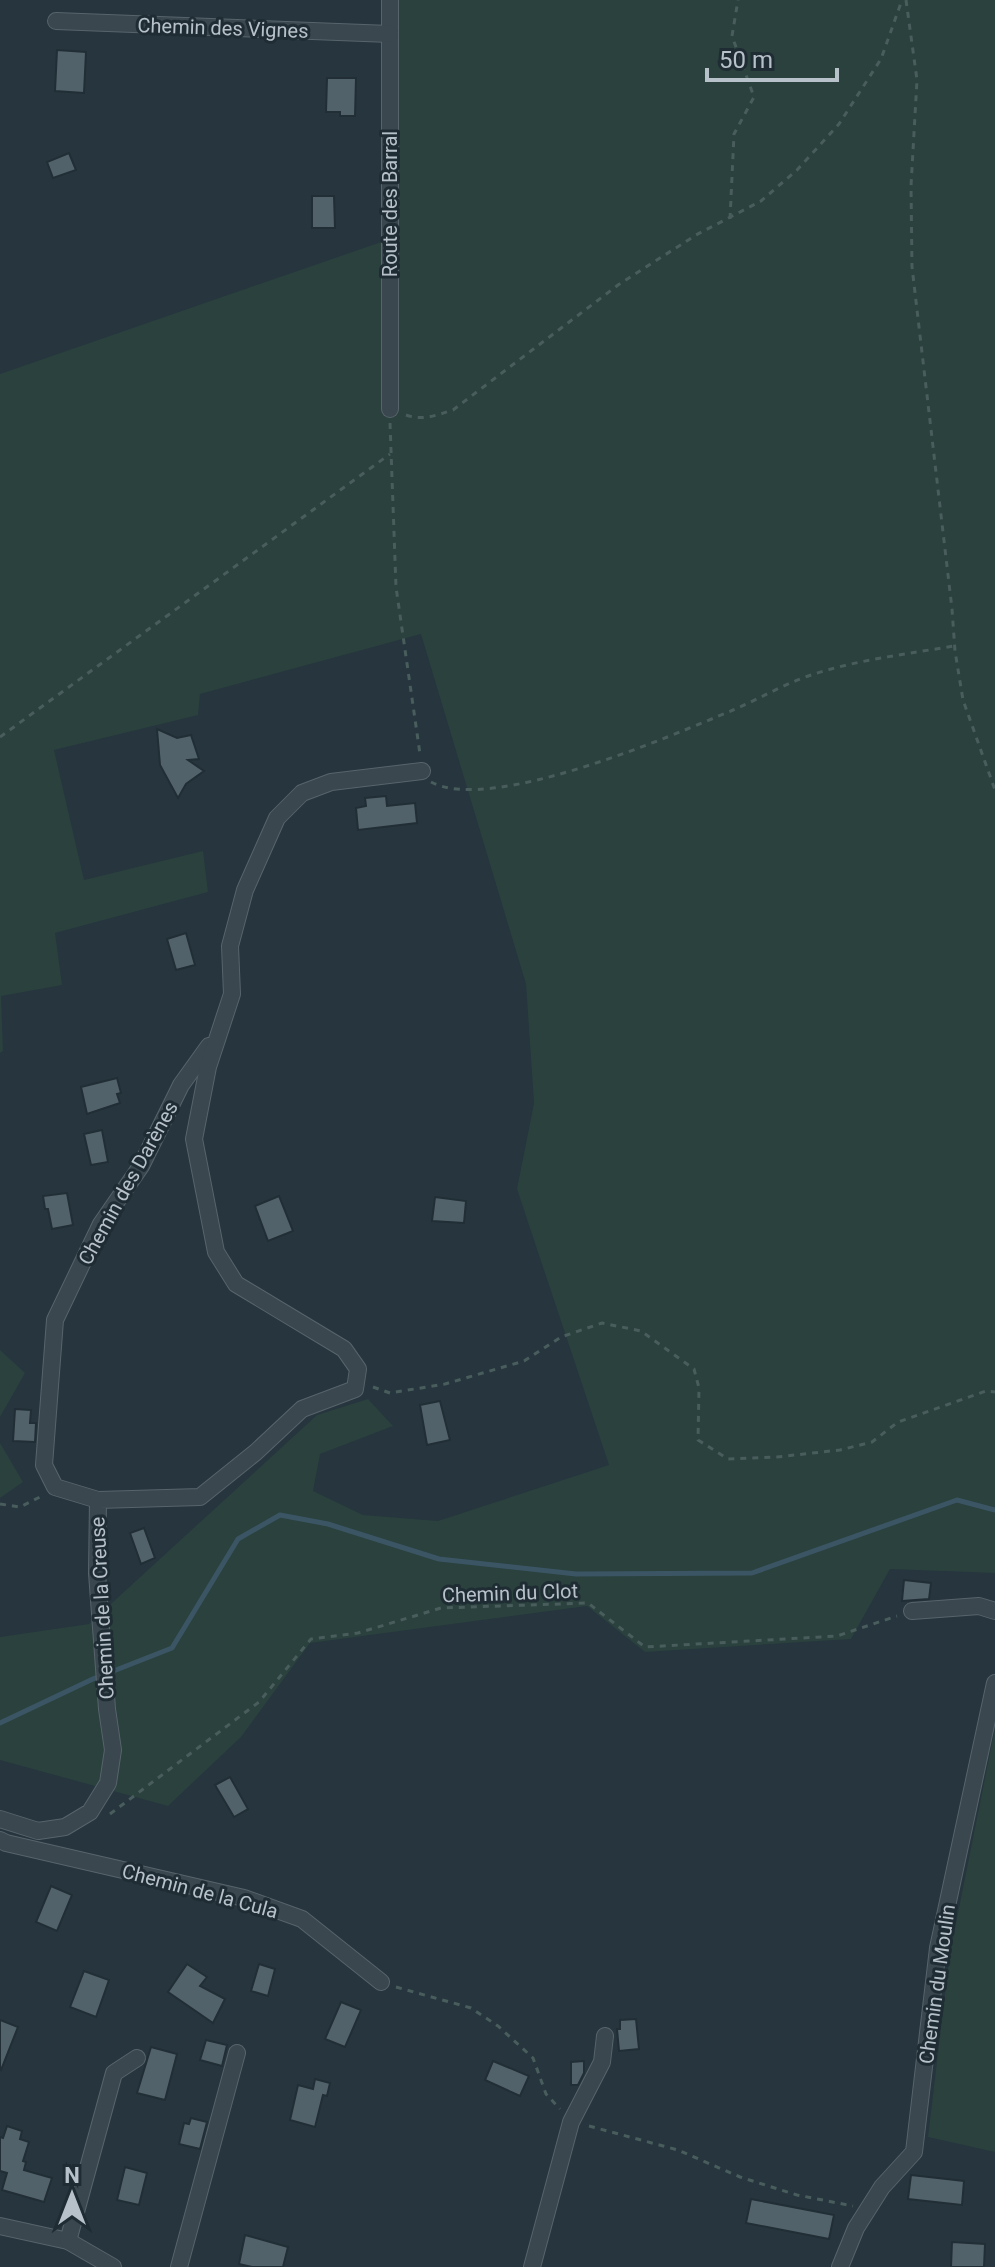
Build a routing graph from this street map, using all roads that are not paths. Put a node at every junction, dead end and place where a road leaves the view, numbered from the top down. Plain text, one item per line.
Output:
1 (390, 0) edge
2 (56, 21) dead end
3 (390, 34) junction
4 (390, 409) road end
5 (422, 771) road end
6 (220, 1031) junction
7 (98, 1500) junction
8 (912, 1611) road end
9 (995, 1611) edge
10 (995, 1683) edge
11 (0, 1819) edge
12 (0, 1840) edge
13 (381, 1982) road end
14 (605, 2036) dead end
15 (237, 2053) dead end
16 (137, 2058) dead end
17 (0, 2226) edge
18 (68, 2241) junction
19 (113, 2267) edge
20 (179, 2267) edge
21 (532, 2267) edge
22 (840, 2267) edge

1 - 3 street, Route des Barral
2 - 3 street, Chemin des Vignes
3 - 4 street, Route des Barral
5 - 6 street
6 - 7 street, Chemin des Darènes
6 - 7 street, Chemin de la Creuse
7 - 11 street, Chemin de la Creuse
8 - 9 street
10 - 22 street, Chemin du Moulin
12 - 13 street, Chemin de la Cula
14 - 21 street
15 - 20 street
16 - 18 street
17 - 18 street
18 - 19 street

